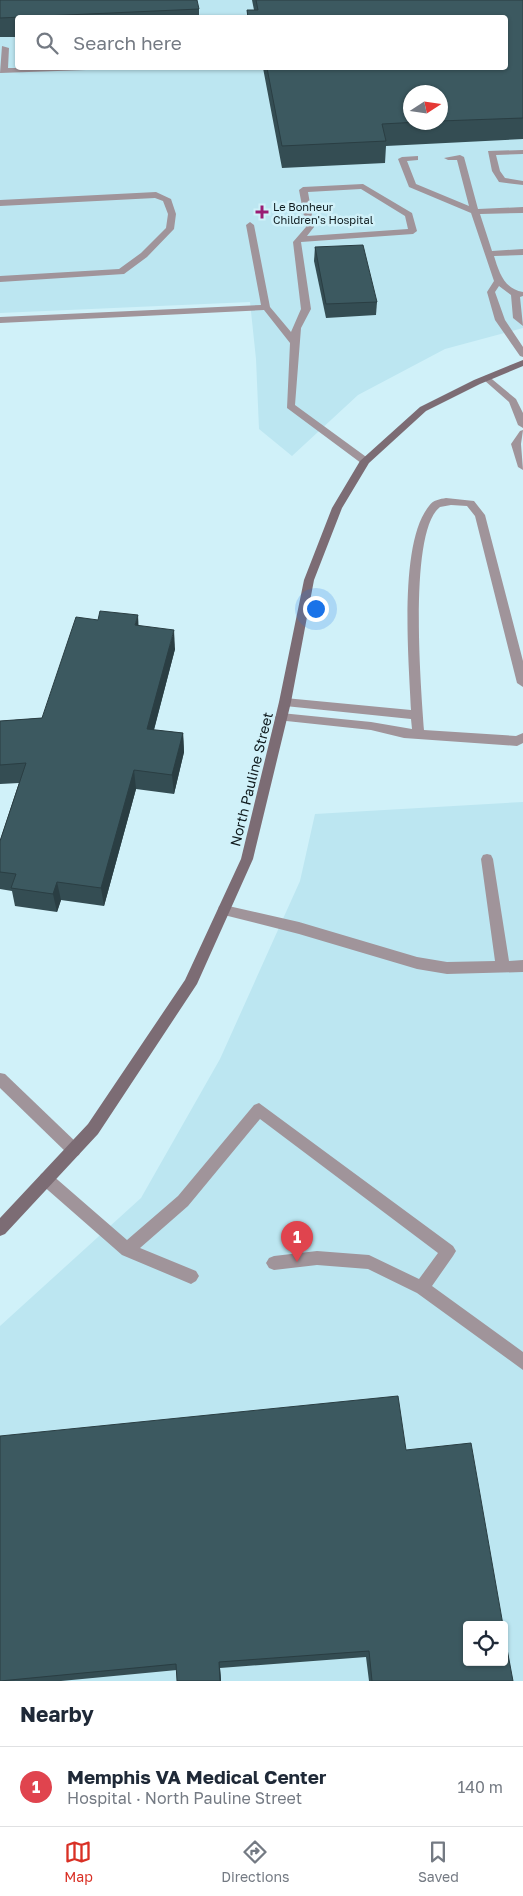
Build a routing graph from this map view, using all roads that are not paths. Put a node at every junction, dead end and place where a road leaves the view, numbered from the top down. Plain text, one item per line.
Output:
1 (5, 48) edge
2 (30, 70) edge
3 (2, 71) edge
4 (523, 152) edge
5 (414, 158) dead end
6 (448, 158) dead end
7 (523, 183) edge
8 (0, 203) edge
9 (523, 210) edge
10 (475, 212) junction
11 (250, 225) dead end
12 (299, 239) junction
13 (523, 252) edge
14 (489, 254) junction
15 (0, 279) edge
16 (498, 280) junction
17 (519, 294) edge
18 (266, 307) junction
19 (0, 320) edge
20 (523, 323) edge
21 (295, 343) junction
22 (523, 354) edge
23 (523, 363) edge
24 (487, 378) junction
25 (523, 425) edge
26 (523, 433) edge
27 (365, 460) junction
28 (523, 467) edge
29 (523, 683) edge
30 (285, 702) junction
31 (417, 716) junction
32 (282, 717) junction
33 (418, 734) junction
34 (523, 738) edge
35 (487, 859) dead end
36 (224, 910) junction
37 (523, 966) edge
38 (503, 968) junction
39 (0, 1079) edge
40 (74, 1150) junction
41 (46, 1179) junction
42 (0, 1229) edge
43 (126, 1250) junction
44 (274, 1263) dead end
45 (192, 1276) dead end
46 (422, 1288) junction
47 (523, 1362) edge

1 - 3 lane
2 - 3 lane
4 - 7 lane
5 - 10 lane
6 - 10 lane
8 - 15 lane
9 - 10 lane
10 - 14 lane
11 - 18 lane
12 - 12 lane
12 - 21 lane
13 - 14 lane
14 - 16 lane
16 - 17 lane
16 - 22 lane
17 - 20 lane
18 - 19 lane
18 - 21 lane
21 - 27 lane
23 - 24 main road, North Pauline Street
24 - 25 lane
24 - 27 main road, North Pauline Street
26 - 28 lane
27 - 30 main road, North Pauline Street
29 - 31 lane
30 - 31 lane
30 - 32 main road, North Pauline Street
31 - 33 lane
32 - 33 lane
32 - 36 main road, North Pauline Street
33 - 34 lane
35 - 38 lane
36 - 38 lane
36 - 40 main road, North Pauline Street
37 - 38 lane
39 - 40 lane
40 - 41 main road, North Pauline Street
41 - 42 main road, North Pauline Street
41 - 43 lane
43 - 45 lane
43 - 46 lane
44 - 46 lane
46 - 47 lane

